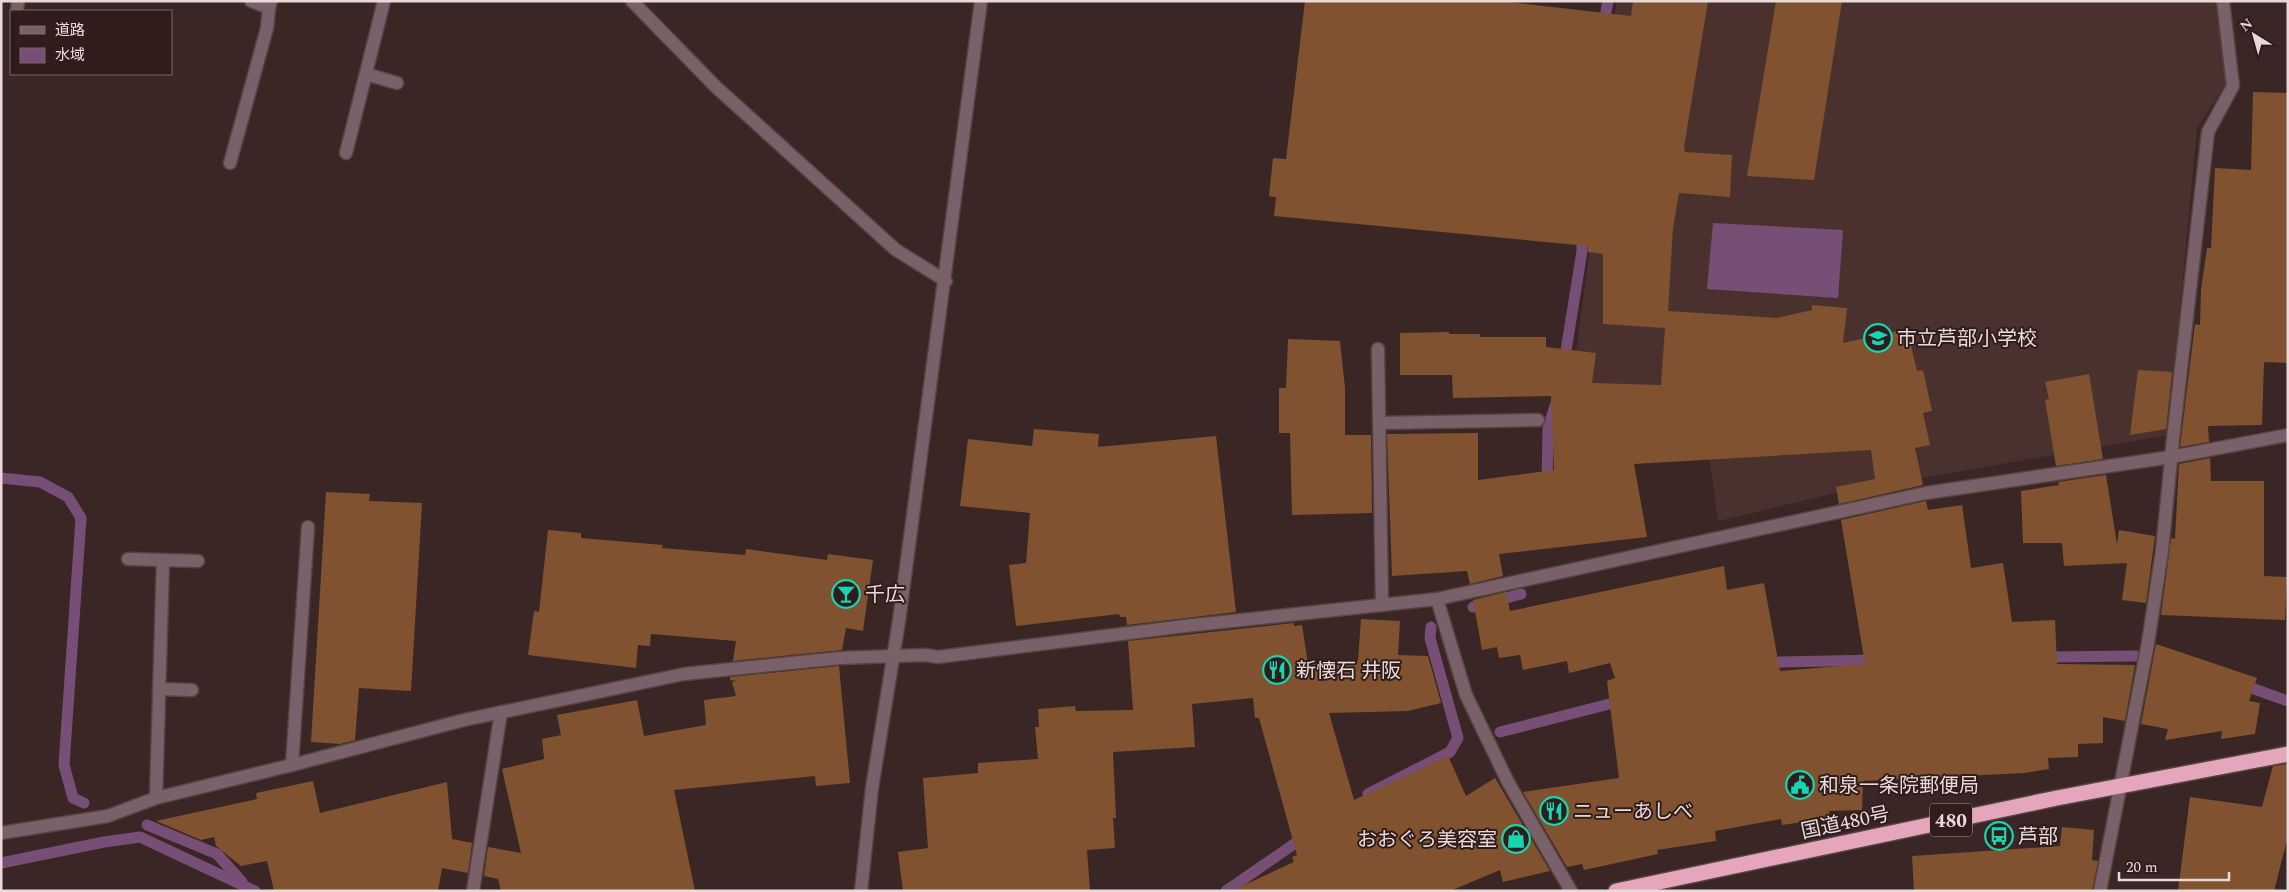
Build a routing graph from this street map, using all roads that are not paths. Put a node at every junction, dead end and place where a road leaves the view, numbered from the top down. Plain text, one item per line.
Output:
1 (251, 1) edge
2 (384, 1) edge
3 (632, 1) edge
4 (981, 1) edge
5 (2223, 1) edge
6 (270, 5) edge
7 (366, 74) junction
8 (397, 83) dead end
9 (346, 153) dead end
10 (230, 163) dead end
11 (946, 281) junction
12 (1378, 349) dead end
13 (1538, 420) dead end
14 (1379, 423) junction
15 (2288, 435) edge
16 (2171, 457) junction
17 (308, 526) dead end
18 (128, 559) dead end
19 (163, 560) junction
20 (198, 561) dead end
21 (1437, 599) junction
22 (1382, 605) junction
23 (894, 657) junction
24 (159, 689) junction
25 (192, 690) dead end
26 (501, 712) junction
27 (2288, 754) edge
28 (292, 765) junction
29 (2119, 786) junction
30 (156, 798) junction
31 (1, 833) edge
32 (473, 891) edge
33 (862, 891) edge
34 (1571, 891) edge
35 (1616, 891) edge
36 (2100, 891) edge

1 - 6 street
2 - 7 street
3 - 11 street
4 - 11 street
5 - 16 street
6 - 10 street
7 - 8 street
7 - 9 street
11 - 23 street
12 - 14 street
13 - 14 street
14 - 22 street
15 - 16 street
16 - 21 street
16 - 29 street
17 - 28 street
18 - 19 street
19 - 20 street
19 - 24 street
21 - 22 street
21 - 34 street
22 - 23 street
23 - 26 street
23 - 33 street
24 - 25 street
24 - 30 street
26 - 28 street
26 - 32 street
27 - 29 highway, 国道480号 / 480
28 - 30 street
29 - 35 highway, 国道480号 / 480
29 - 36 street
30 - 31 street

